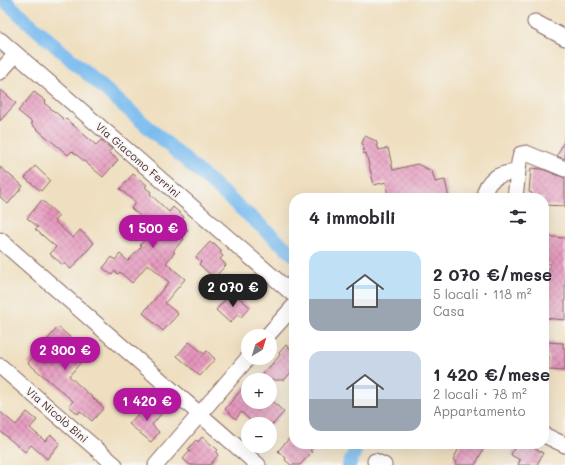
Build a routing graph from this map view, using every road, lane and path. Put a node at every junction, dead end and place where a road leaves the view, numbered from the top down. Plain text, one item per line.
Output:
1 (535, 22) dead end
2 (565, 38) edge
3 (0, 40) edge
4 (16, 54) junction
5 (0, 72) edge
6 (565, 169) edge
7 (518, 172) junction
8 (486, 193) edge
9 (516, 193) edge
10 (0, 240) edge
11 (289, 291) edge
12 (289, 312) edge
13 (273, 329) edge
14 (242, 365) edge
15 (0, 366) edge
16 (199, 413) junction
17 (549, 437) edge
18 (565, 445) edge
19 (114, 465) edge
20 (156, 465) edge
21 (258, 465) edge

1 - 2 street
3 - 4 street, Via Giacomo Ferrini
4 - 5 street
4 - 11 street, Via Giacomo Ferrini
6 - 7 street
7 - 8 street
7 - 9 street
10 - 16 street
12 - 13 street
14 - 16 street
15 - 19 street, Via Nicolò Bini
16 - 20 street
16 - 21 street
17 - 18 street

